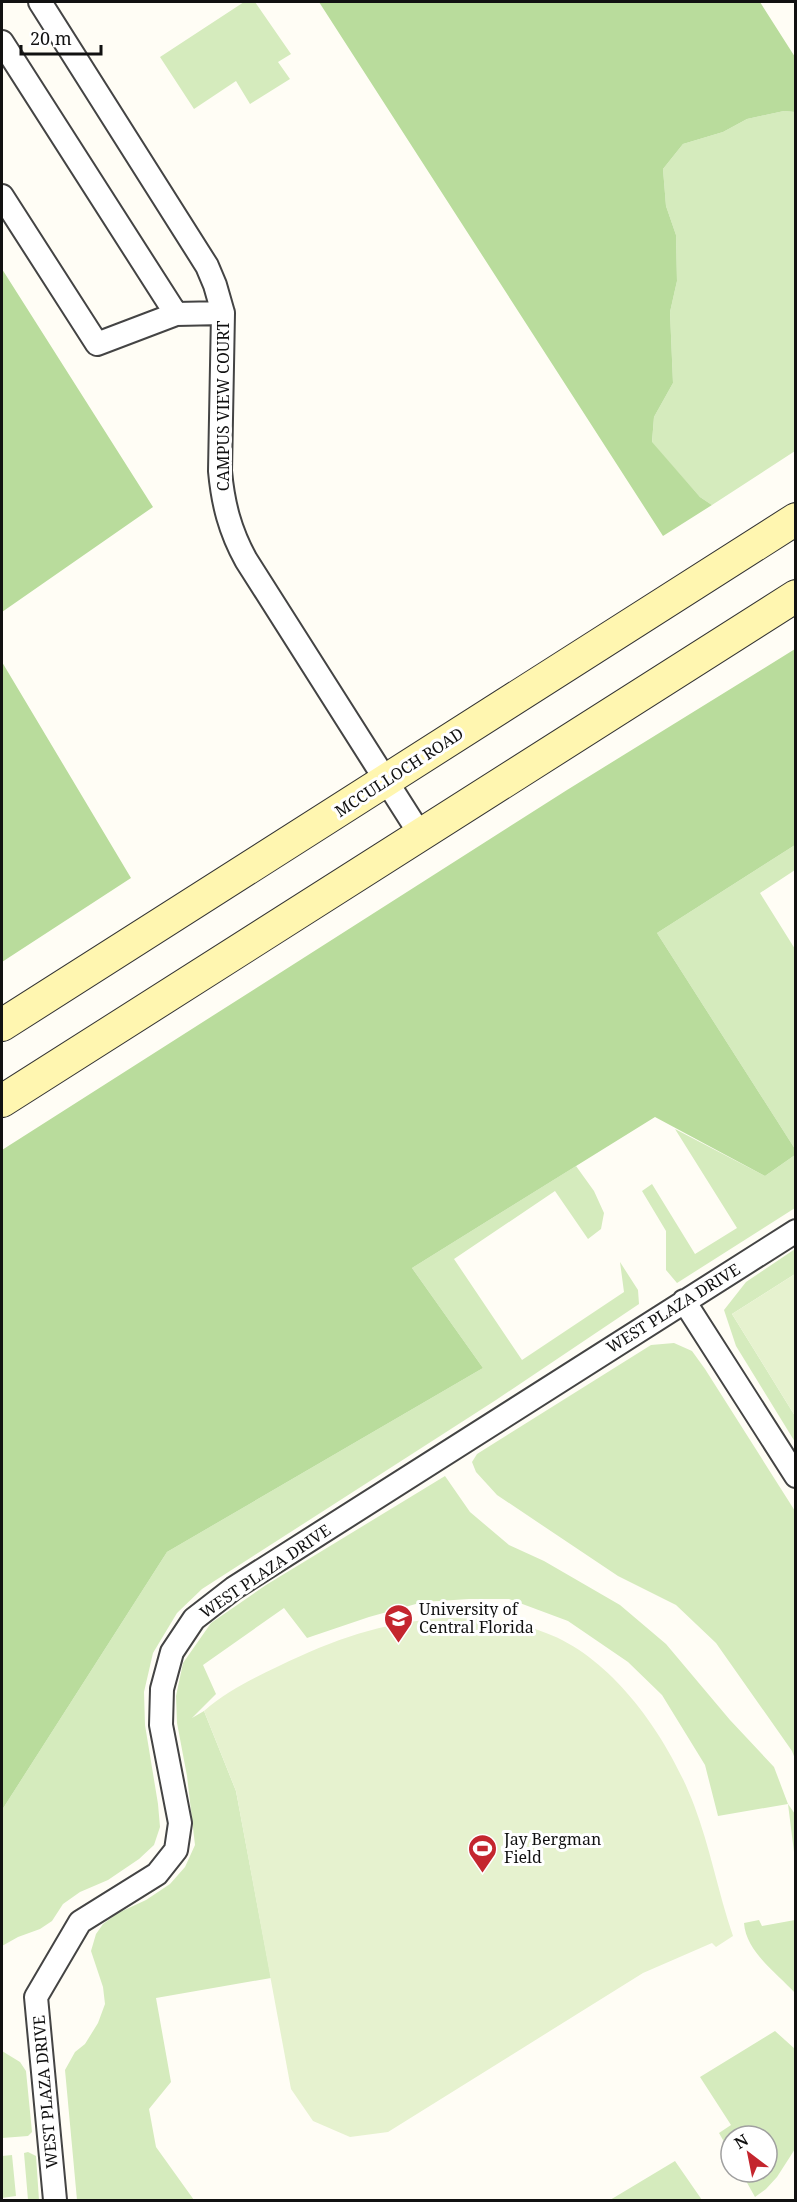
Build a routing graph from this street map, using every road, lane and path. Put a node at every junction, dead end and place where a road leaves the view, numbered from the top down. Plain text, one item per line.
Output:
1 (40, 2) edge
2 (2, 42) edge
3 (2, 196) edge
4 (222, 313) junction
5 (176, 314) junction
6 (795, 519) edge
7 (795, 596) edge
8 (385, 781) junction
9 (420, 834) junction
10 (2, 1025) edge
11 (2, 1101) edge
12 (795, 1231) edge
13 (684, 1301) junction
14 (795, 1476) edge
15 (55, 2200) edge

1 - 4 street, CAMPUS VIEW COURT
2 - 5 street
3 - 5 street
4 - 5 street
4 - 8 street, CAMPUS VIEW COURT
6 - 8 main road, MCCULLOCH ROAD
7 - 9 main road
8 - 9 street, CAMPUS VIEW COURT
8 - 10 main road, MCCULLOCH ROAD
9 - 11 main road
12 - 13 street, WEST PLAZA DRIVE
13 - 14 street
13 - 15 street, WEST PLAZA DRIVE

